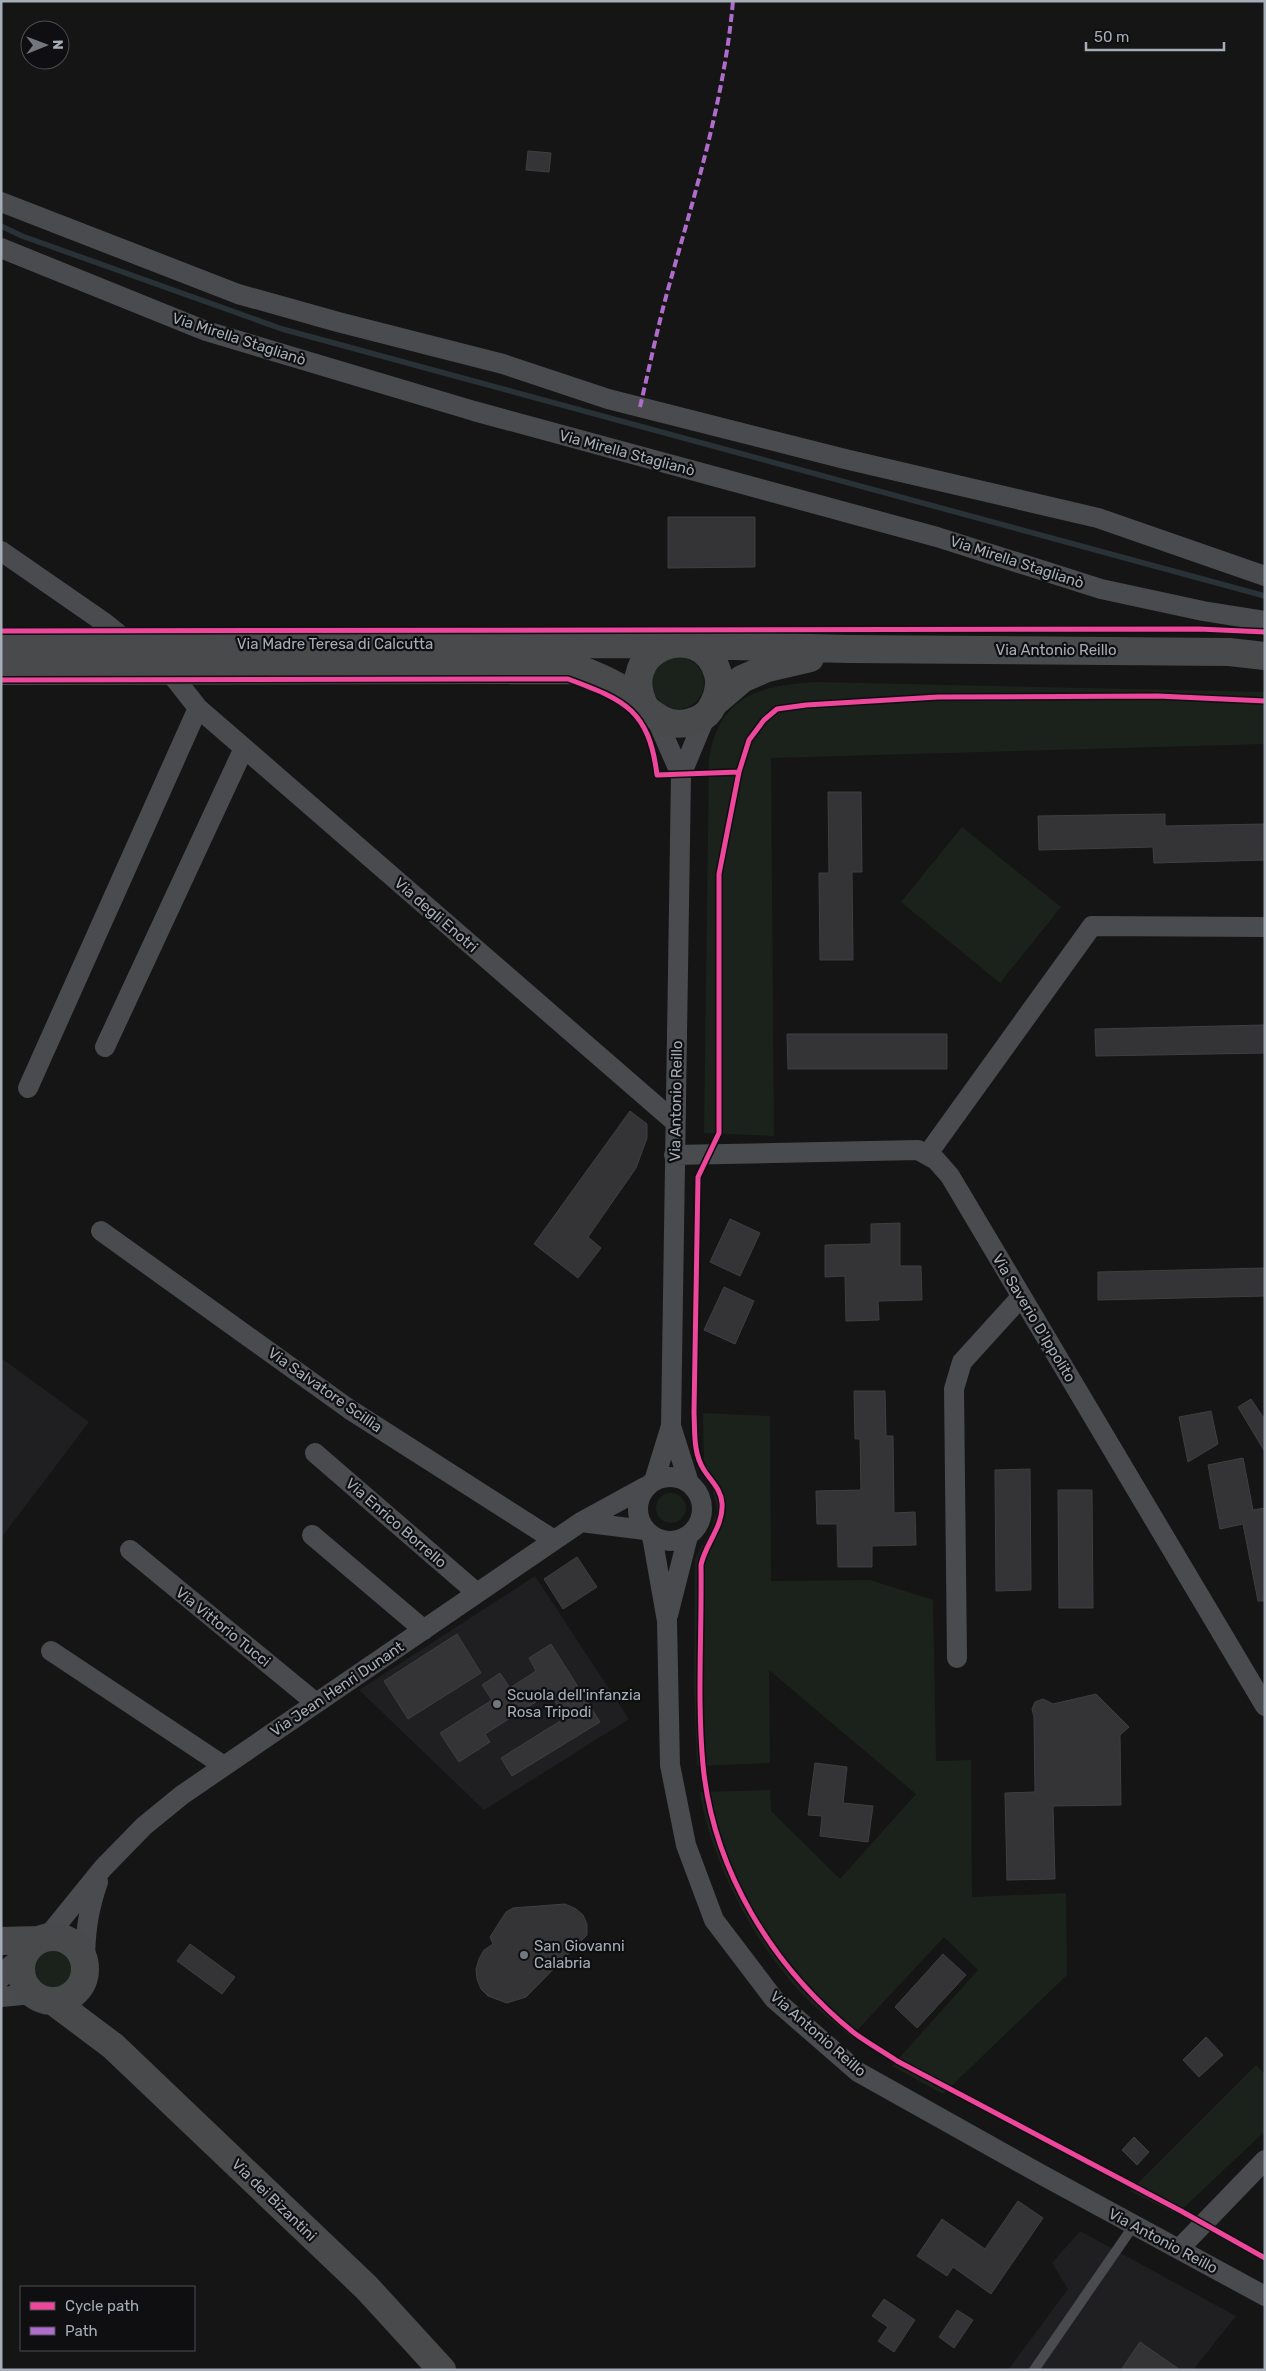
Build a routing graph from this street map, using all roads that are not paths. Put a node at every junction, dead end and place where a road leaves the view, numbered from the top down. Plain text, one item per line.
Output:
1 (1, 202) edge
2 (1, 248) edge
3 (1, 551) edge
4 (1265, 576) edge
5 (1265, 620) edge
6 (131, 644) junction
7 (1, 645) edge
8 (681, 645) junction
9 (848, 649) junction
10 (1265, 656) edge
11 (168, 670) junction
12 (1, 671) edge
13 (198, 708) junction
14 (711, 708) junction
15 (651, 713) junction
16 (244, 748) junction
17 (681, 775) junction
18 (1265, 927) edge
19 (104, 1047) dead end
20 (28, 1088) dead end
21 (675, 1122) junction
22 (927, 1155) junction
23 (674, 1156) junction
24 (101, 1231) dead end
25 (1022, 1297) junction
26 (671, 1426) junction
27 (315, 1453) dead end
28 (689, 1483) junction
29 (650, 1484) junction
30 (581, 1522) junction
31 (648, 1533) junction
32 (312, 1535) dead end
33 (688, 1536) junction
34 (554, 1540) junction
35 (130, 1550) dead end
36 (477, 1593) junction
37 (667, 1621) junction
38 (424, 1630) junction
39 (51, 1651) dead end
40 (957, 1658) dead end
41 (316, 1703) junction
42 (1265, 1706) edge
43 (224, 1766) junction
44 (103, 1868) junction
45 (1, 1941) edge
46 (25, 1967) edge
47 (85, 1970) junction
48 (1, 1997) edge
49 (102, 2036) junction
50 (1265, 2160) edge
51 (1134, 2225) junction
52 (1179, 2250) junction
53 (1265, 2296) edge
54 (442, 2370) edge
55 (1034, 2370) edge

1 - 4 street
2 - 5 street, Via Mirella Staglianò
3 - 6 street
6 - 7 main road, Via Madre Teresa di Calcutta
6 - 8 main road, Via Madre Teresa di Calcutta
8 - 9 main road, Via Antonio Reillo
8 - 14 main road
8 - 15 main road
9 - 10 main road, Via Antonio Reillo
9 - 14 main road, Via Antonio Reillo
11 - 12 main road, Via Madre Teresa di Calcutta
11 - 13 street, Via degli Enotri
11 - 15 main road, Via Madre Teresa di Calcutta
13 - 16 street, Via degli Enotri
13 - 20 street
14 - 15 main road
14 - 17 street, Via Antonio Reillo
15 - 17 street, Via Antonio Reillo
16 - 19 street
16 - 21 street, Via degli Enotri
17 - 21 street, Via Antonio Reillo
18 - 22 street
21 - 23 street, Via Antonio Reillo
22 - 23 street, Via Saverio D'Ippolito
22 - 25 street, Via Saverio D'Ippolito
23 - 26 street, Via Antonio Reillo
24 - 34 street, Via Salvatore Scillìa
25 - 40 street
25 - 42 street, Via Saverio D'Ippolito
26 - 28 street, Via Antonio Reillo
26 - 29 street, Via Antonio Reillo
27 - 36 street, Via Enrico Borrello
28 - 29 street
28 - 33 street
29 - 30 street, Via Jean Henri Dunant
29 - 31 street
30 - 31 street
30 - 34 street, Via Jean Henri Dunant
31 - 33 street
31 - 37 street, Via Antonio Reillo
32 - 38 street
33 - 37 street, Via Antonio Reillo
34 - 36 street, Via Jean Henri Dunant
35 - 41 street, Via Vittorio Tucci
36 - 38 street, Via Jean Henri Dunant
37 - 51 street, Via Antonio Reillo
38 - 41 street, Via Jean Henri Dunant
39 - 43 street
41 - 43 street, Via Jean Henri Dunant
43 - 44 street, Via Jean Henri Dunant
44 - 46 street, Via Jean Henri Dunant
44 - 47 street, Via Jean Henri Dunant
45 - 46 main road
46 - 47 main road
46 - 47 main road, Via dei Bizantini
46 - 48 street
46 - 49 main road, Via dei Bizantini
47 - 49 main road, Via dei Bizantini
49 - 54 main road, Via dei Bizantini
50 - 52 street
51 - 52 street, Via Antonio Reillo
51 - 55 lane
52 - 53 street, Via Antonio Reillo

